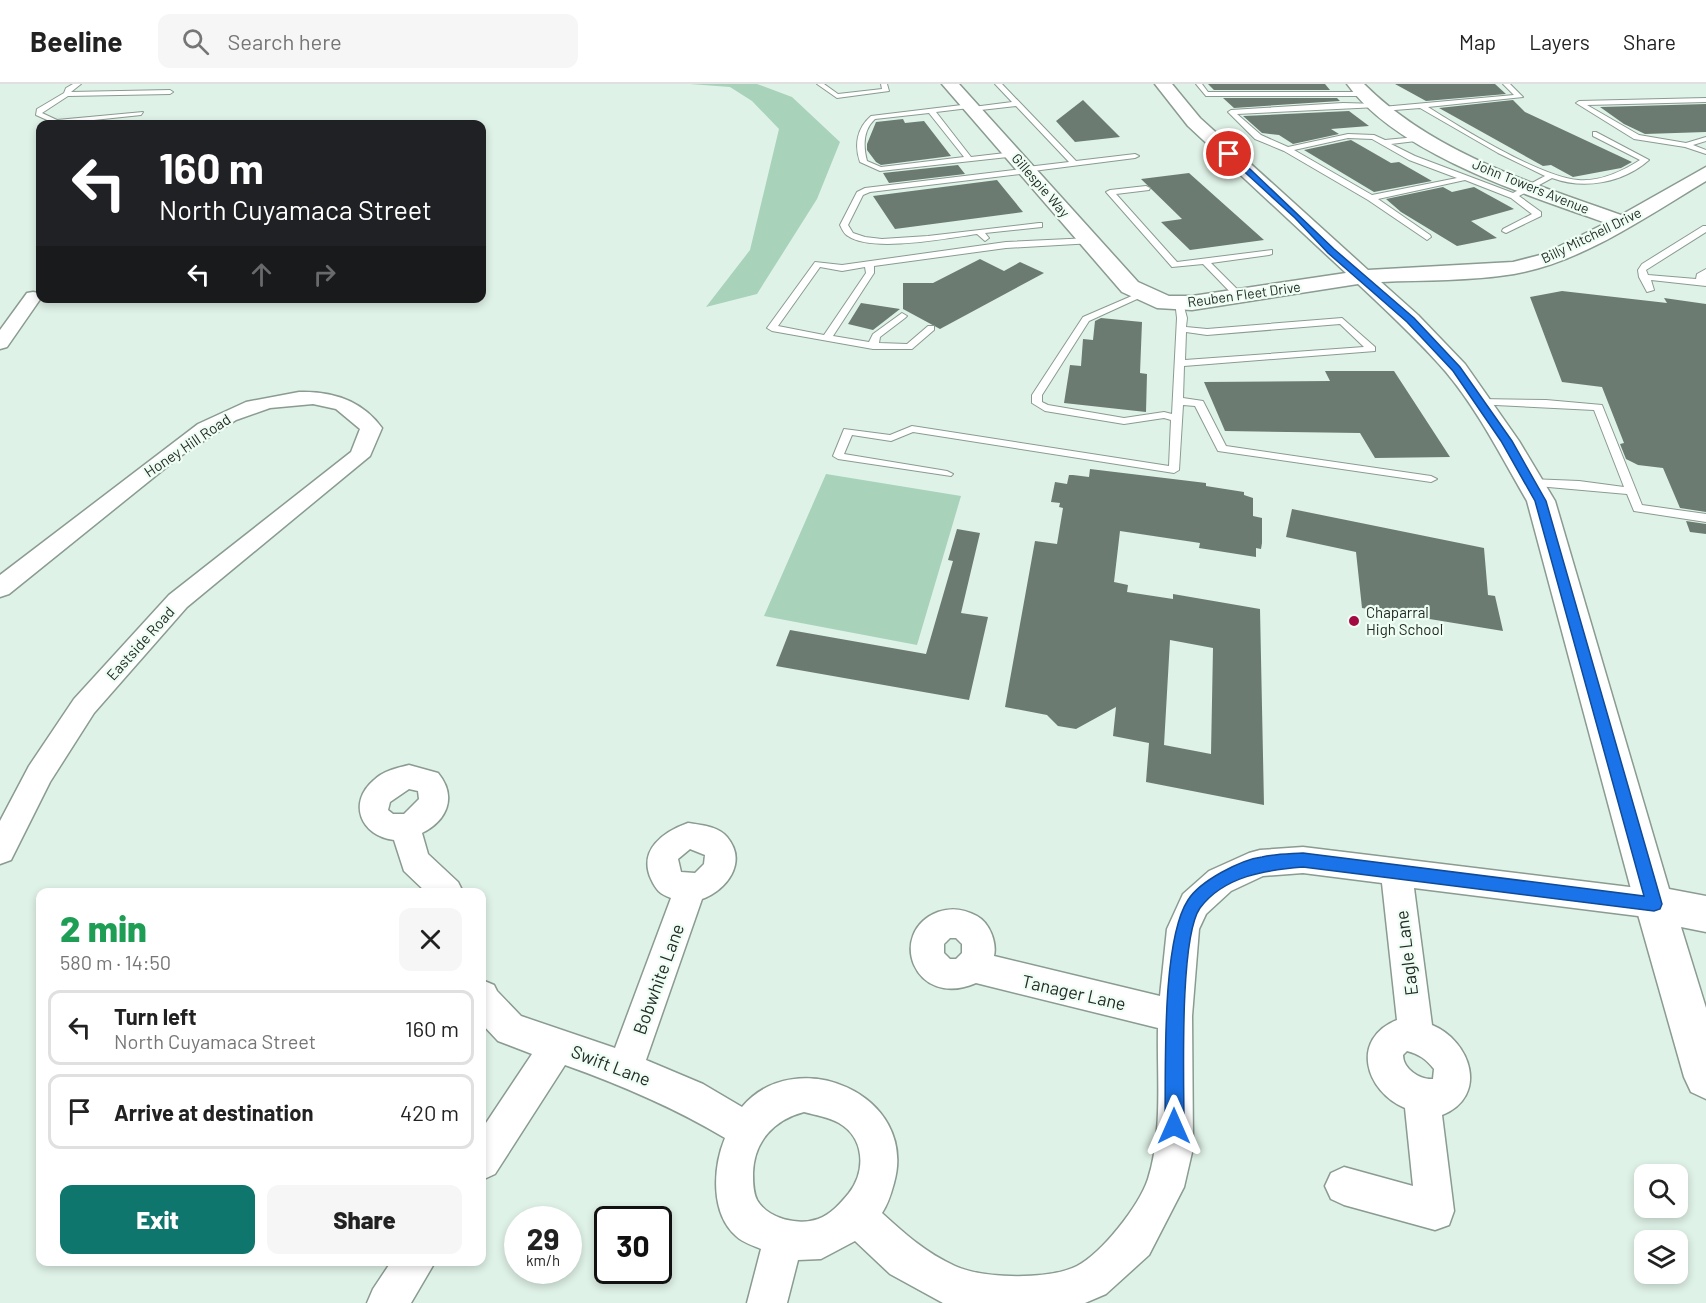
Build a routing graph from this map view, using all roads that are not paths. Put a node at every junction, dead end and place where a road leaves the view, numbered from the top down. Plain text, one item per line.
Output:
1 (78, 84) edge
2 (820, 84) edge
3 (884, 84) edge
4 (950, 84) edge
5 (998, 84) edge
6 (1162, 84) edge
7 (1199, 84) edge
8 (1506, 84) edge
9 (170, 92) dead end
10 (67, 94) junction
11 (1369, 98) edge
12 (1706, 100) edge
13 (1017, 104) junction
14 (1422, 106) junction
15 (971, 108) junction
16 (931, 110) junction
17 (141, 113) dead end
18 (52, 120) edge
19 (75, 120) edge
20 (1596, 134) dead end
21 (1424, 138) junction
22 (1706, 139) edge
23 (1386, 142) junction
24 (1686, 145) junction
25 (1287, 149) junction
26 (1706, 152) edge
27 (1135, 156) dead end
28 (969, 159) junction
29 (1073, 162) junction
30 (1023, 164) junction
31 (1485, 170) junction
32 (1706, 173) edge
33 (1553, 175) junction
34 (1466, 178) junction
35 (1146, 188) dead end
36 (1522, 192) junction
37 (1371, 198) junction
38 (1623, 222) junction
39 (1039, 225) dead end
40 (1706, 228) edge
41 (980, 231) junction
42 (1506, 231) dead end
43 (1427, 237) dead end
44 (1090, 241) junction
45 (992, 247) junction
46 (1269, 252) dead end
47 (1205, 261) junction
48 (869, 264) junction
49 (1706, 272) edge
50 (1360, 277) junction
51 (1643, 277) junction
52 (1704, 283) edge
53 (1650, 290) dead end
54 (1137, 291) junction
55 (1238, 295) junction
56 (33, 297) dead end
57 (1178, 303) junction
58 (902, 316) dead end
59 (931, 328) dead end
60 (1181, 329) junction
61 (827, 338) junction
62 (1, 342) edge
63 (873, 346) junction
64 (1179, 362) junction
65 (1178, 401) junction
66 (1479, 402) junction
67 (1176, 418) junction
68 (947, 474) dead end
69 (331, 479) joint
70 (1431, 479) dead end
71 (1530, 483) junction
72 (1631, 491) junction
73 (1706, 518) edge
74 (0, 588) edge
75 (405, 826) dead end
76 (0, 851) edge
77 (1396, 872) junction
78 (443, 888) edge
79 (690, 889) dead end
80 (1654, 904) junction
81 (1706, 914) edge
82 (973, 967) dead end
83 (486, 1004) edge
84 (1175, 1016) junction
85 (558, 1045) junction
86 (625, 1070) junction
87 (1706, 1077) edge
88 (747, 1130) junction
89 (486, 1155) edge
90 (1344, 1186) dead end
91 (863, 1222) junction
92 (782, 1246) junction
93 (412, 1266) edge
94 (1094, 1292) edge
95 (387, 1303) edge
96 (767, 1303) edge

1 - 10 lane
2 - 3 lane
4 - 15 street, Gillespie Way
5 - 13 lane
6 - 50 street
7 - 11 lane
8 - 14 lane
9 - 10 lane
10 - 18 lane
11 - 14 lane
11 - 21 street, John Towers Avenue
11 - 25 lane
12 - 24 lane
13 - 15 lane
13 - 29 lane
14 - 33 lane
15 - 16 lane
15 - 30 street, Gillespie Way
16 - 28 lane
16 - 28 lane
17 - 19 lane
20 - 33 lane
21 - 23 lane
21 - 31 street, John Towers Avenue
22 - 24 lane
23 - 25 lane
23 - 34 lane
24 - 26 lane
25 - 37 lane
27 - 29 lane
28 - 30 lane
29 - 30 lane
30 - 41 lane
30 - 44 street, Gillespie Way
31 - 34 lane
31 - 36 street, John Towers Avenue
32 - 38 street, Billy Mitchell Drive
33 - 36 lane
34 - 36 lane
34 - 37 lane
35 - 47 lane
36 - 38 street, John Towers Avenue
36 - 42 lane
37 - 43 lane
38 - 50 street, Billy Mitchell Drive
39 - 41 lane
40 - 51 lane
41 - 45 lane
44 - 45 lane
44 - 54 street, Gillespie Way
45 - 48 lane
46 - 47 lane
47 - 55 lane
48 - 61 lane
48 - 61 lane
49 - 52 lane
50 - 55 street, Reuben Fleet Drive
50 - 66 street
51 - 52 lane
51 - 53 lane
54 - 57 street, Reuben Fleet Drive
54 - 67 lane
55 - 57 street, Reuben Fleet Drive
56 - 62 street
57 - 60 lane
58 - 63 lane
59 - 63 lane
60 - 64 lane
60 - 64 lane
61 - 63 lane
64 - 65 lane
65 - 67 lane
65 - 70 lane
66 - 71 street
66 - 72 lane
67 - 68 lane
69 - 74 street, Honey Hill Road
69 - 76 street, Eastside Road
71 - 72 lane
71 - 80 street
72 - 73 lane
75 - 78 street
77 - 80 street
77 - 84 street
77 - 90 street, Eagle Lane
79 - 86 street, Bobwhite Lane
80 - 81 street
80 - 87 street
82 - 84 street, Tanager Lane
83 - 85 street, Swift Lane
84 - 94 street
85 - 86 street, Swift Lane
85 - 89 street
86 - 88 street, Swift Lane
88 - 91 street
88 - 92 street
91 - 92 street
91 - 94 street
92 - 96 street
93 - 95 street

